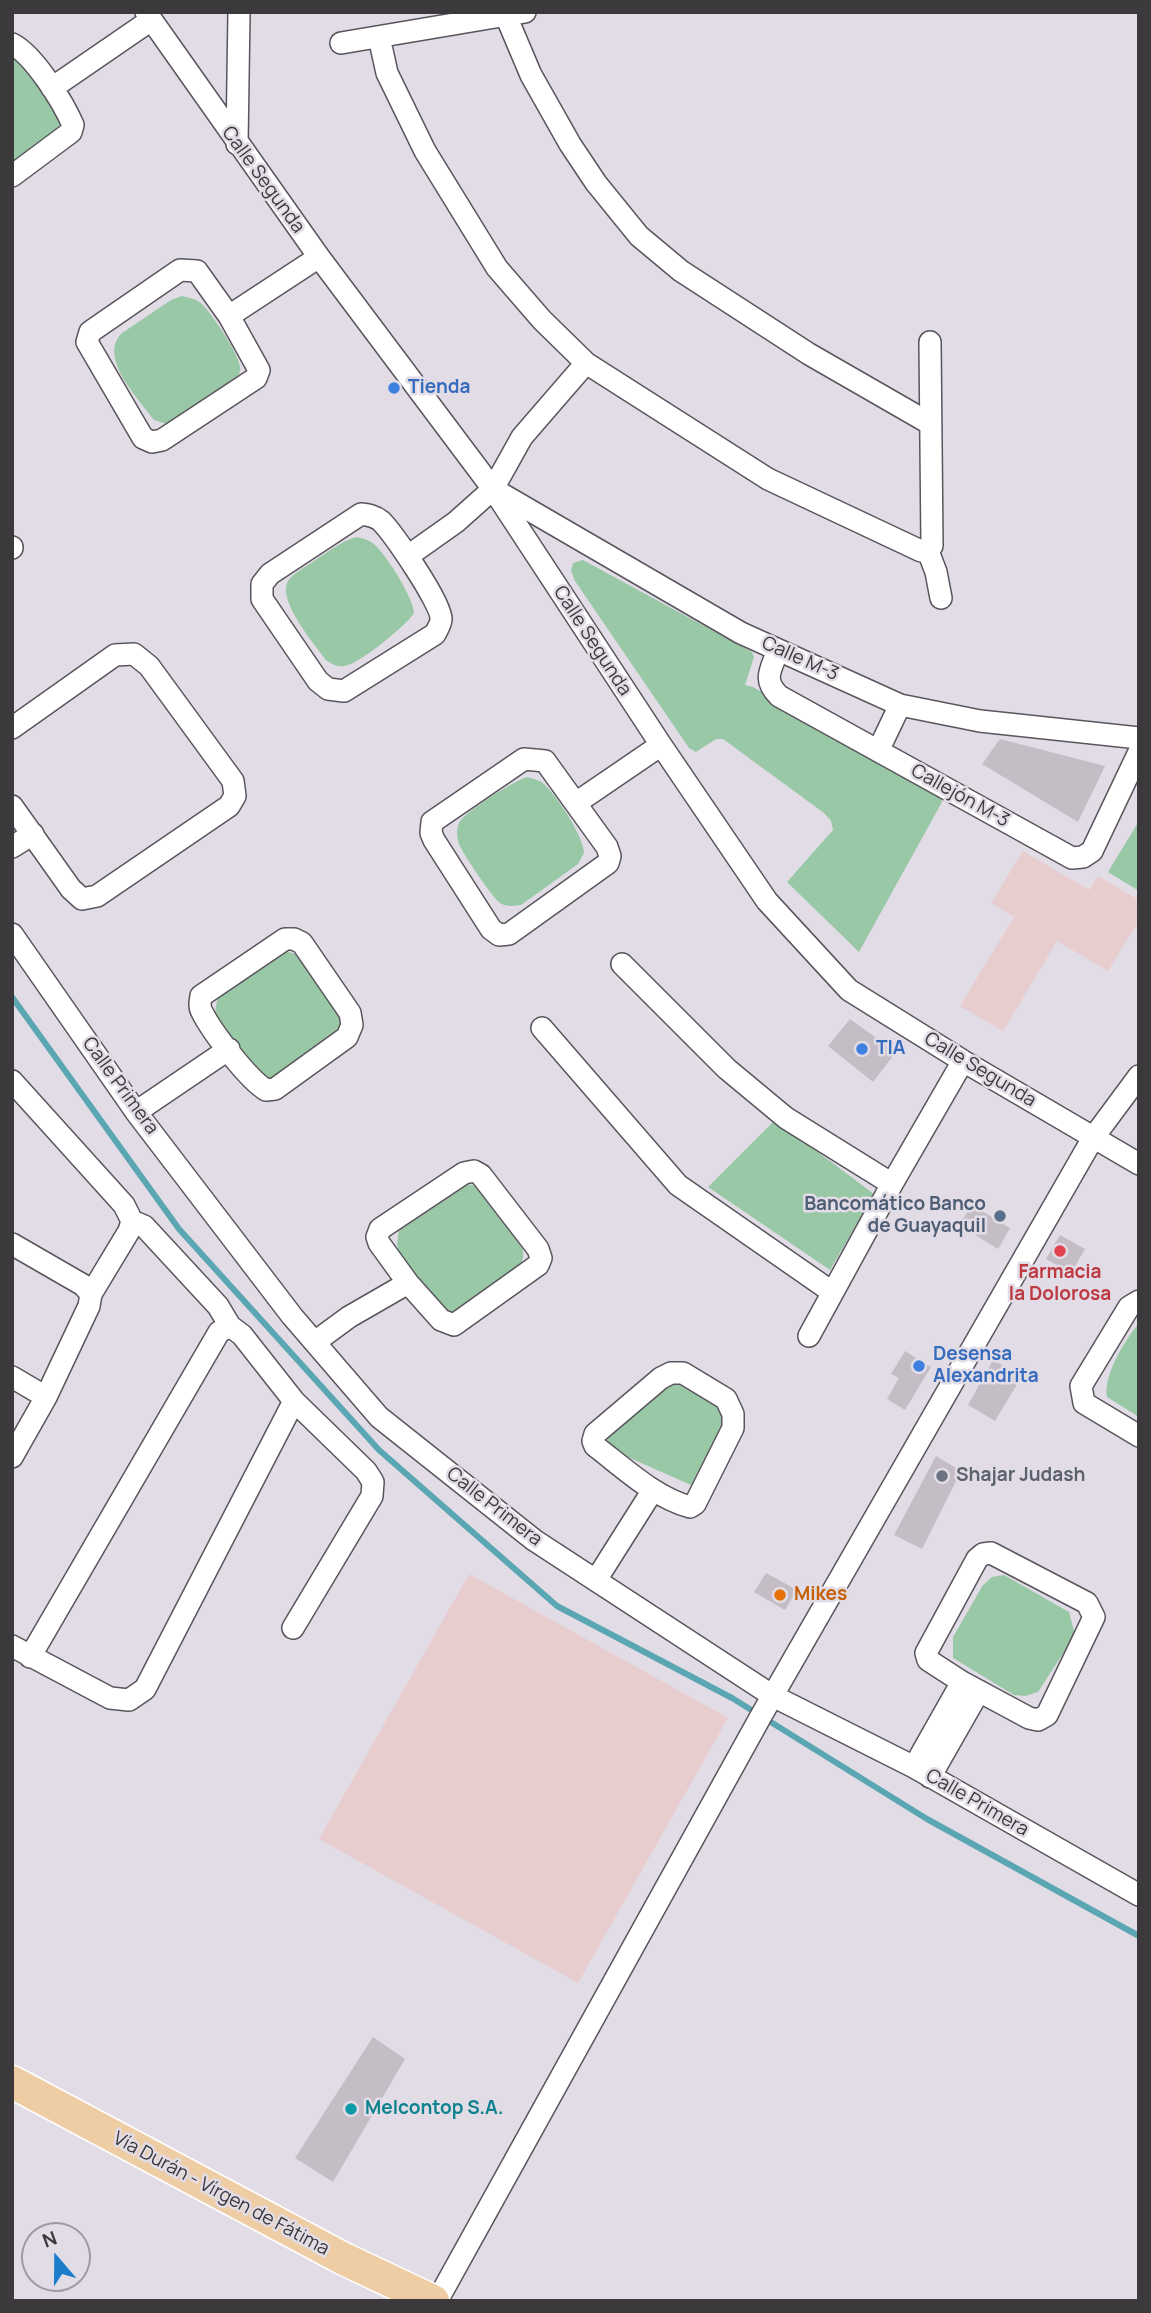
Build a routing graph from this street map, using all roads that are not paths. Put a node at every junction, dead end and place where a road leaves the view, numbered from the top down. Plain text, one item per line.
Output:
1 (239, 12) edge
2 (516, 14) edge
3 (149, 16) edge
4 (379, 37) junction
5 (341, 43) dead end
6 (12, 44) edge
7 (51, 88) junction
8 (237, 144) junction
9 (12, 176) edge
10 (319, 257) junction
11 (229, 316) junction
12 (930, 342) dead end
13 (586, 363) junction
14 (929, 423) junction
15 (492, 489) junction
16 (928, 551) junction
17 (408, 556) junction
18 (941, 598) dead end
19 (778, 650) junction
20 (900, 705) junction
21 (12, 728) edge
22 (1139, 738) edge
23 (661, 745) junction
24 (878, 751) junction
25 (1139, 751) edge
26 (576, 803) junction
27 (12, 806) edge
28 (33, 834) junction
29 (12, 847) edge
30 (12, 934) edge
31 (622, 964) dead end
32 (542, 1028) dead end
33 (229, 1049) junction
34 (963, 1061) junction
35 (1139, 1076) edge
36 (12, 1080) edge
37 (136, 1112) junction
38 (1093, 1138) junction
39 (1139, 1164) edge
40 (892, 1184) junction
41 (132, 1221) junction
42 (12, 1244) edge
43 (408, 1283) junction
44 (832, 1292) junction
45 (91, 1294) junction
46 (1139, 1301) edge
47 (230, 1326) junction
48 (809, 1336) dead end
49 (315, 1342) junction
50 (12, 1377) edge
51 (46, 1397) junction
52 (294, 1401) junction
53 (1139, 1436) edge
54 (12, 1457) edge
55 (653, 1490) junction
56 (596, 1580) junction
57 (293, 1628) dead end
58 (21, 1652) edge
59 (971, 1687) junction
60 (773, 1696) junction
61 (922, 1772) junction
62 (1139, 1895) edge
63 (12, 2082) edge
64 (435, 2301) edge

1 - 8 street
2 - 4 street
2 - 14 street
3 - 7 street
3 - 8 street, Calle Segunda
4 - 5 street
4 - 13 street
6 - 7 street
7 - 9 street
8 - 10 street, Calle Segunda
10 - 11 street
10 - 15 street, Calle Segunda
11 - 11 street
12 - 14 street
13 - 15 street
13 - 16 street
14 - 16 street
15 - 17 street
15 - 19 street, Calle M-3
15 - 23 street, Calle Segunda
16 - 18 street
17 - 17 street
19 - 20 street, Calle M-3
19 - 24 street, Callejón M-3
20 - 22 street, Calle M-3
20 - 24 street
21 - 28 street
23 - 26 street
23 - 34 street, Calle Segunda
24 - 25 street, Callejón M-3
26 - 26 street
27 - 28 street
28 - 29 street
30 - 37 street, Calle Primera
31 - 40 street
32 - 44 street
33 - 33 street
33 - 37 street
34 - 38 street, Calle Segunda
34 - 40 street
35 - 38 street
36 - 41 street
37 - 49 street, Calle Primera
38 - 39 street, Calle Segunda
38 - 60 street
40 - 44 street
41 - 45 street
41 - 47 street
42 - 45 street
43 - 43 street
43 - 49 street
44 - 48 street
45 - 51 street
46 - 53 street
47 - 52 street
47 - 58 street
49 - 56 street, Calle Primera
50 - 51 street
51 - 54 street
52 - 57 street
52 - 58 street
55 - 55 street
55 - 56 street
56 - 60 street, Calle Primera
59 - 59 street
59 - 61 street
60 - 61 street, Calle Primera
60 - 64 street
61 - 62 street, Calle Primera
63 - 64 main road, Vía Durán - Vírgen de Fátima

